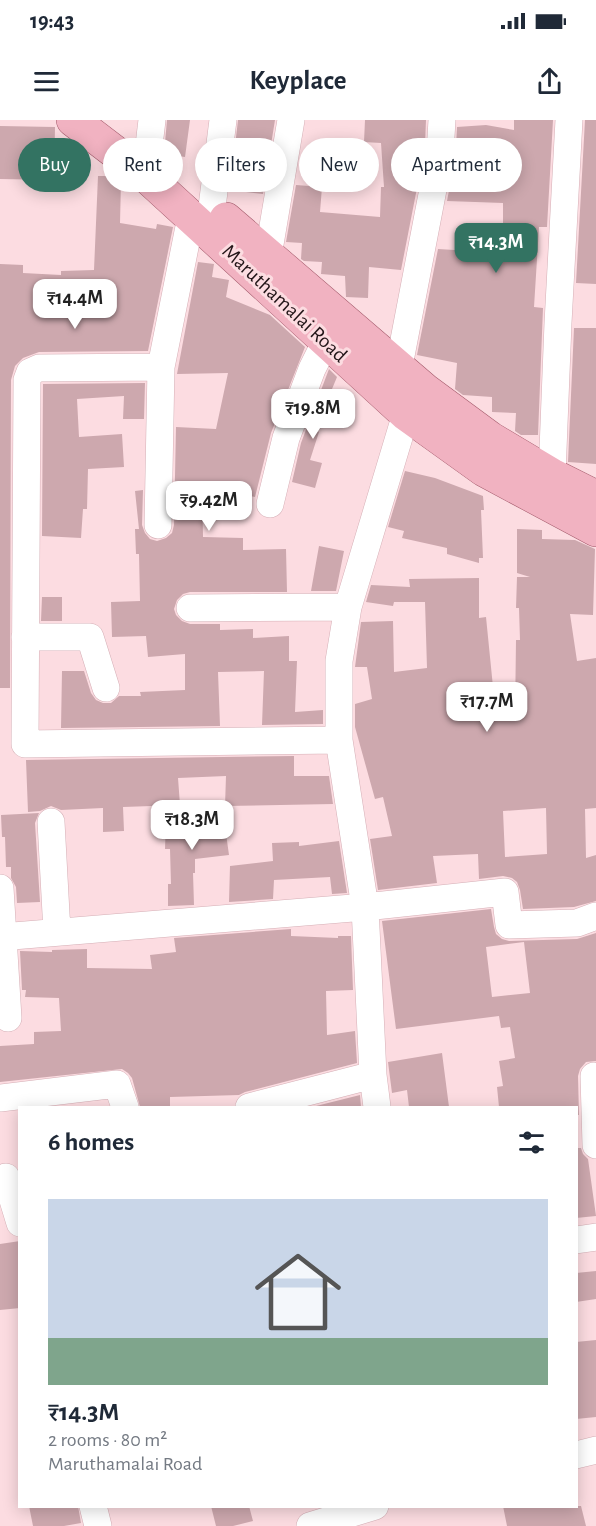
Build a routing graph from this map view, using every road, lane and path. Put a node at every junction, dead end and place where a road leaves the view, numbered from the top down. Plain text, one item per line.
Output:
1 (73, 120) edge
2 (107, 120) edge
3 (152, 120) edge
4 (223, 120) edge
5 (291, 120) edge
6 (442, 120) edge
7 (569, 120) edge
8 (129, 138) edge
9 (150, 138) edge
10 (183, 192) edge
11 (202, 212) junction
12 (268, 256) junction
13 (326, 341) junction
14 (399, 366) junction
15 (161, 367) junction
16 (416, 402) junction
17 (552, 475) junction
18 (596, 497) edge
19 (270, 504) dead end
20 (158, 525) dead end
21 (596, 530) edge
22 (348, 607) junction
23 (190, 608) dead end
24 (25, 637) junction
25 (106, 688) dead end
26 (339, 740) junction
27 (51, 822) dead end
28 (0, 888) edge
29 (365, 907) junction
30 (596, 916) edge
31 (57, 932) junction
32 (2, 937) edge
33 (8, 1018) dead end
34 (372, 1075) junction
35 (594, 1076) dead end
36 (0, 1098) edge
37 (124, 1106) edge
38 (253, 1106) edge
39 (377, 1106) edge
40 (596, 1145) edge
41 (9, 1176) edge
42 (18, 1214) edge
43 (596, 1237) edge
44 (578, 1240) edge
45 (596, 1450) edge
46 (578, 1454) edge
47 (94, 1508) edge
48 (370, 1508) edge
49 (338, 1521) edge
50 (98, 1526) edge
51 (310, 1526) edge

1 - 11 main road, Maruthamalai Road
2 - 8 main road, Maruthamalai Road
3 - 9 street
4 - 11 street
5 - 12 street
6 - 14 street
7 - 17 street
10 - 11 main road, Maruthamalai Road
11 - 12 main road, Maruthamalai Road
11 - 13 main road, Maruthamalai Road
11 - 15 street
12 - 14 main road, Maruthamalai Road
13 - 16 main road, Maruthamalai Road
13 - 19 street
14 - 16 main road, Maruthamalai Road
15 - 20 street
15 - 24 street
16 - 17 main road, Maruthamalai Road
16 - 21 main road, Maruthamalai Road
16 - 22 street
17 - 18 main road, Maruthamalai Road
22 - 23 street
22 - 26 street
24 - 25 street
24 - 26 street
26 - 29 street
27 - 31 street
28 - 32 street
29 - 30 street
29 - 31 street
29 - 34 street
31 - 32 street
32 - 33 street
34 - 38 street
34 - 39 street
35 - 40 street
36 - 37 street
41 - 42 street
43 - 44 street
45 - 46 street
47 - 50 street
48 - 49 street
49 - 51 street

